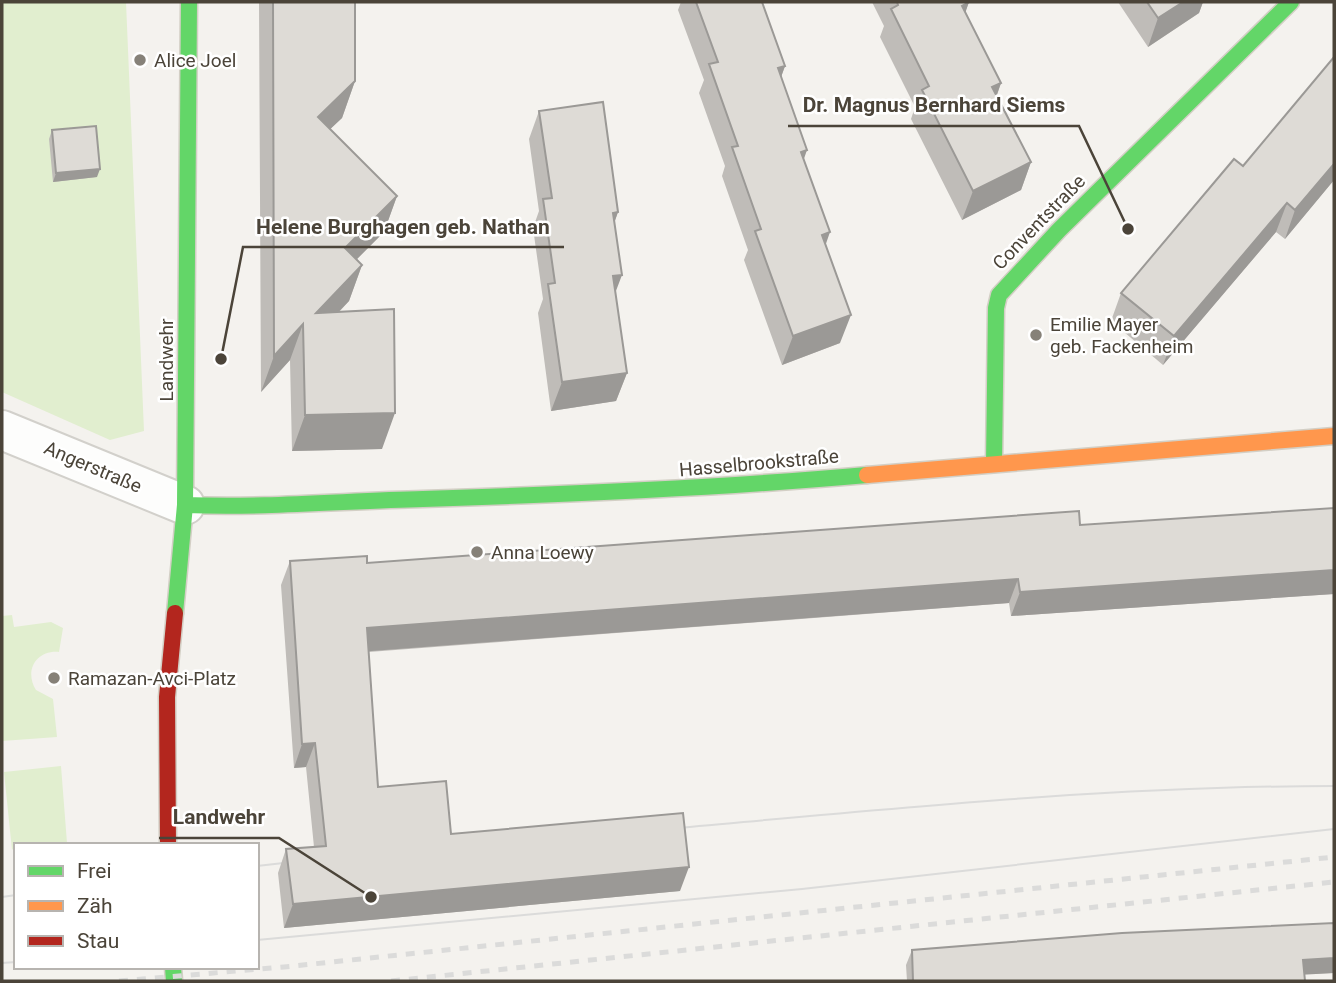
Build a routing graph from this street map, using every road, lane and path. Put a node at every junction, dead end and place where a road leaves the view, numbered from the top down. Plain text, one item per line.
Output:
1 (189, 2) edge
2 (1292, 2) edge
3 (2, 430) edge
4 (1334, 436) edge
5 (993, 464) junction
6 (186, 505) junction
7 (168, 843) edge

1 - 6 street, Landwehr
2 - 5 street, Conventstraße
3 - 6 street, Angerstraße
4 - 5 street, Hasselbrookstraße
5 - 6 street, Hasselbrookstraße
6 - 7 street, Landwehr

